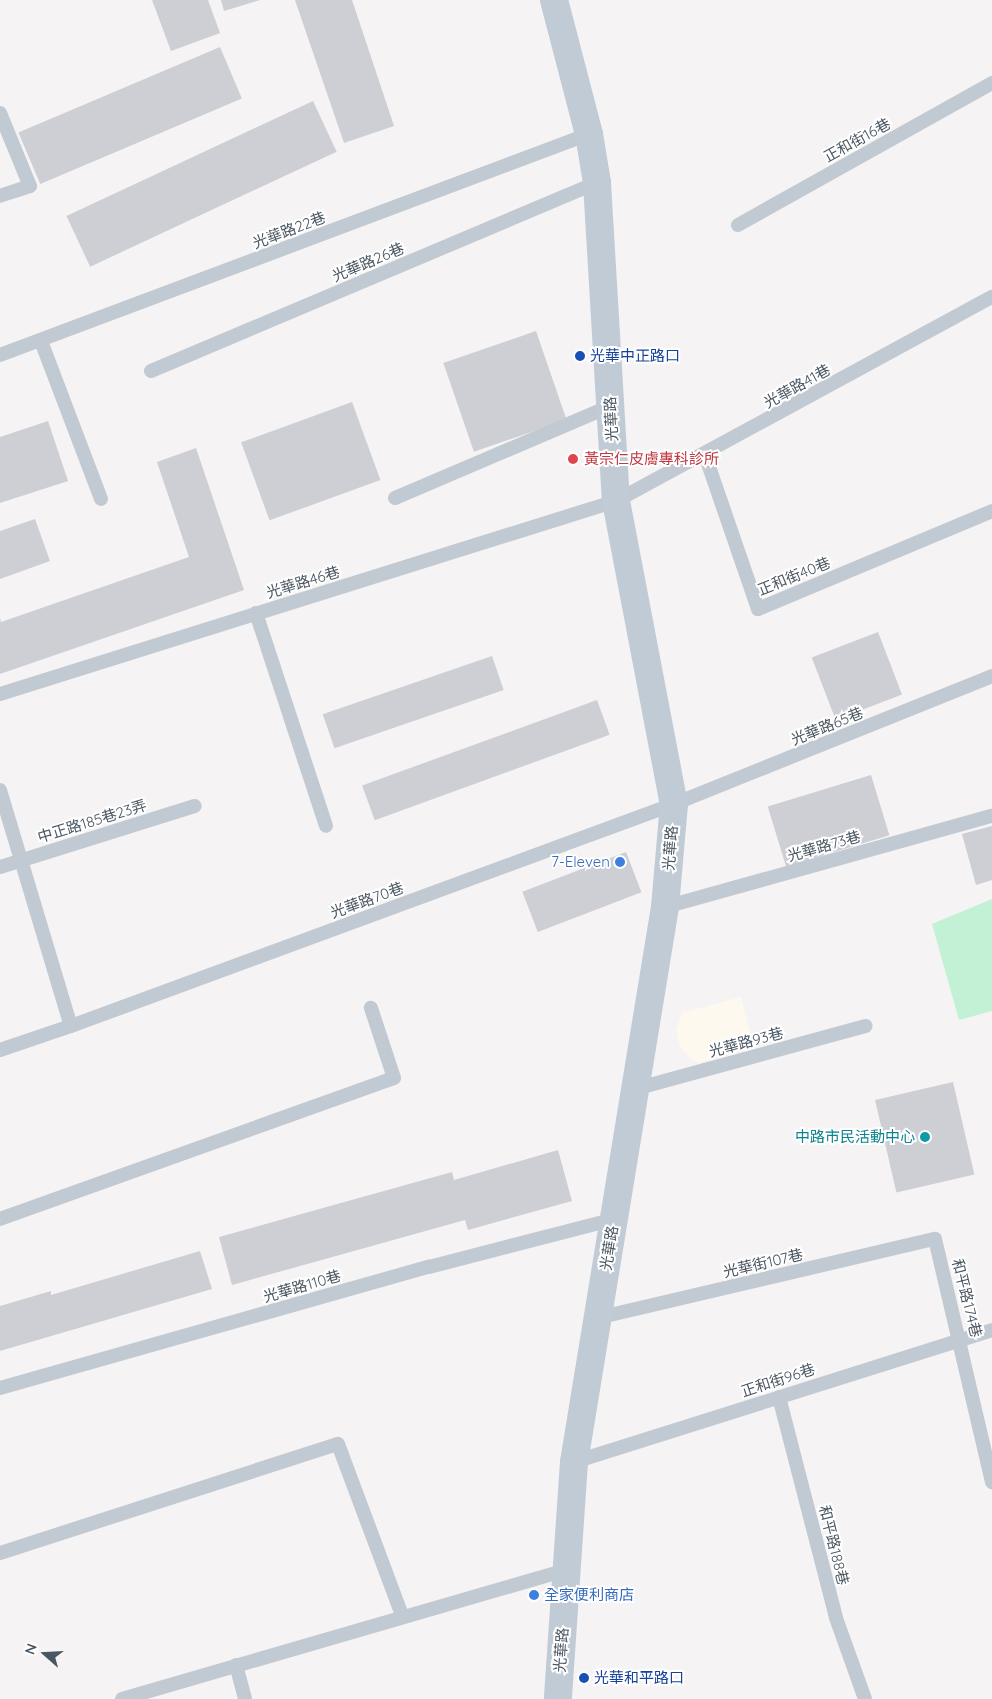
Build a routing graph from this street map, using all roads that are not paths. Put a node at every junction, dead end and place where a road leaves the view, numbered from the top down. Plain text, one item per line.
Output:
1 (554, 0) edge
2 (992, 83) edge
3 (0, 113) edge
4 (589, 134) junction
5 (597, 183) junction
6 (0, 196) edge
7 (738, 225) dead end
8 (992, 296) edge
9 (41, 341) junction
10 (0, 355) edge
11 (152, 371) dead end
12 (611, 406) junction
13 (705, 455) junction
14 (395, 498) dead end
15 (101, 499) dead end
16 (616, 501) junction
17 (992, 511) edge
18 (256, 613) junction
19 (992, 676) edge
20 (0, 694) edge
21 (0, 790) edge
22 (674, 804) junction
23 (195, 806) dead end
24 (992, 816) edge
25 (326, 826) dead end
26 (21, 860) junction
27 (0, 867) edge
28 (665, 907) junction
29 (371, 1008) dead end
30 (71, 1026) junction
31 (866, 1026) dead end
32 (0, 1050) edge
33 (636, 1089) junction
34 (0, 1218) edge
35 (614, 1219) junction
36 (935, 1239) joint
37 (598, 1318) junction
38 (992, 1330) edge
39 (960, 1340) junction
40 (0, 1388) edge
41 (779, 1397) junction
42 (574, 1462) junction
43 (992, 1482) edge
44 (0, 1552) edge
45 (566, 1570) junction
46 (402, 1615) junction
47 (236, 1665) junction
48 (122, 1699) edge
49 (245, 1699) edge
50 (558, 1699) edge
51 (865, 1699) edge

1 - 4 street, 光華路
2 - 7 lane, 正和街16巷
3 - 6 lane
4 - 5 street, 光華路
4 - 9 lane, 光華路22巷
5 - 11 lane, 光華路26巷
5 - 12 street, 光華路
8 - 13 lane, 光華路41巷
9 - 10 lane, 光華路22巷
9 - 15 lane
12 - 14 lane
12 - 16 street, 光華路
13 - 16 lane, 光華路41巷
13 - 17 lane, 正和街40巷
16 - 18 lane, 光華路46巷
16 - 22 street, 光華路
18 - 20 lane, 光華路46巷
18 - 25 lane
19 - 22 lane, 光華路65巷
21 - 26 lane
22 - 28 street, 光華路
22 - 30 lane, 光華路70巷
23 - 26 lane, 中正路185巷23弄
24 - 28 lane, 光華路73巷
26 - 27 lane, 中正路185巷23弄
26 - 30 lane
28 - 33 street, 光華路
29 - 34 lane
30 - 32 lane, 光華路70巷
31 - 33 lane, 光華路93巷
33 - 35 street, 光華路
35 - 37 street, 光華路
35 - 40 lane, 光華路110巷
36 - 37 lane, 光華街107巷
36 - 39 lane, 和平路174巷
37 - 42 street, 光華路
38 - 39 lane, 正和街96巷
39 - 41 lane, 正和街96巷
39 - 43 lane, 和平路174巷
41 - 42 lane, 正和街96巷
41 - 51 lane, 和平路188巷
42 - 45 street, 光華路
44 - 46 lane
45 - 46 lane
45 - 50 street, 光華路
46 - 47 lane
47 - 48 lane
47 - 49 lane

